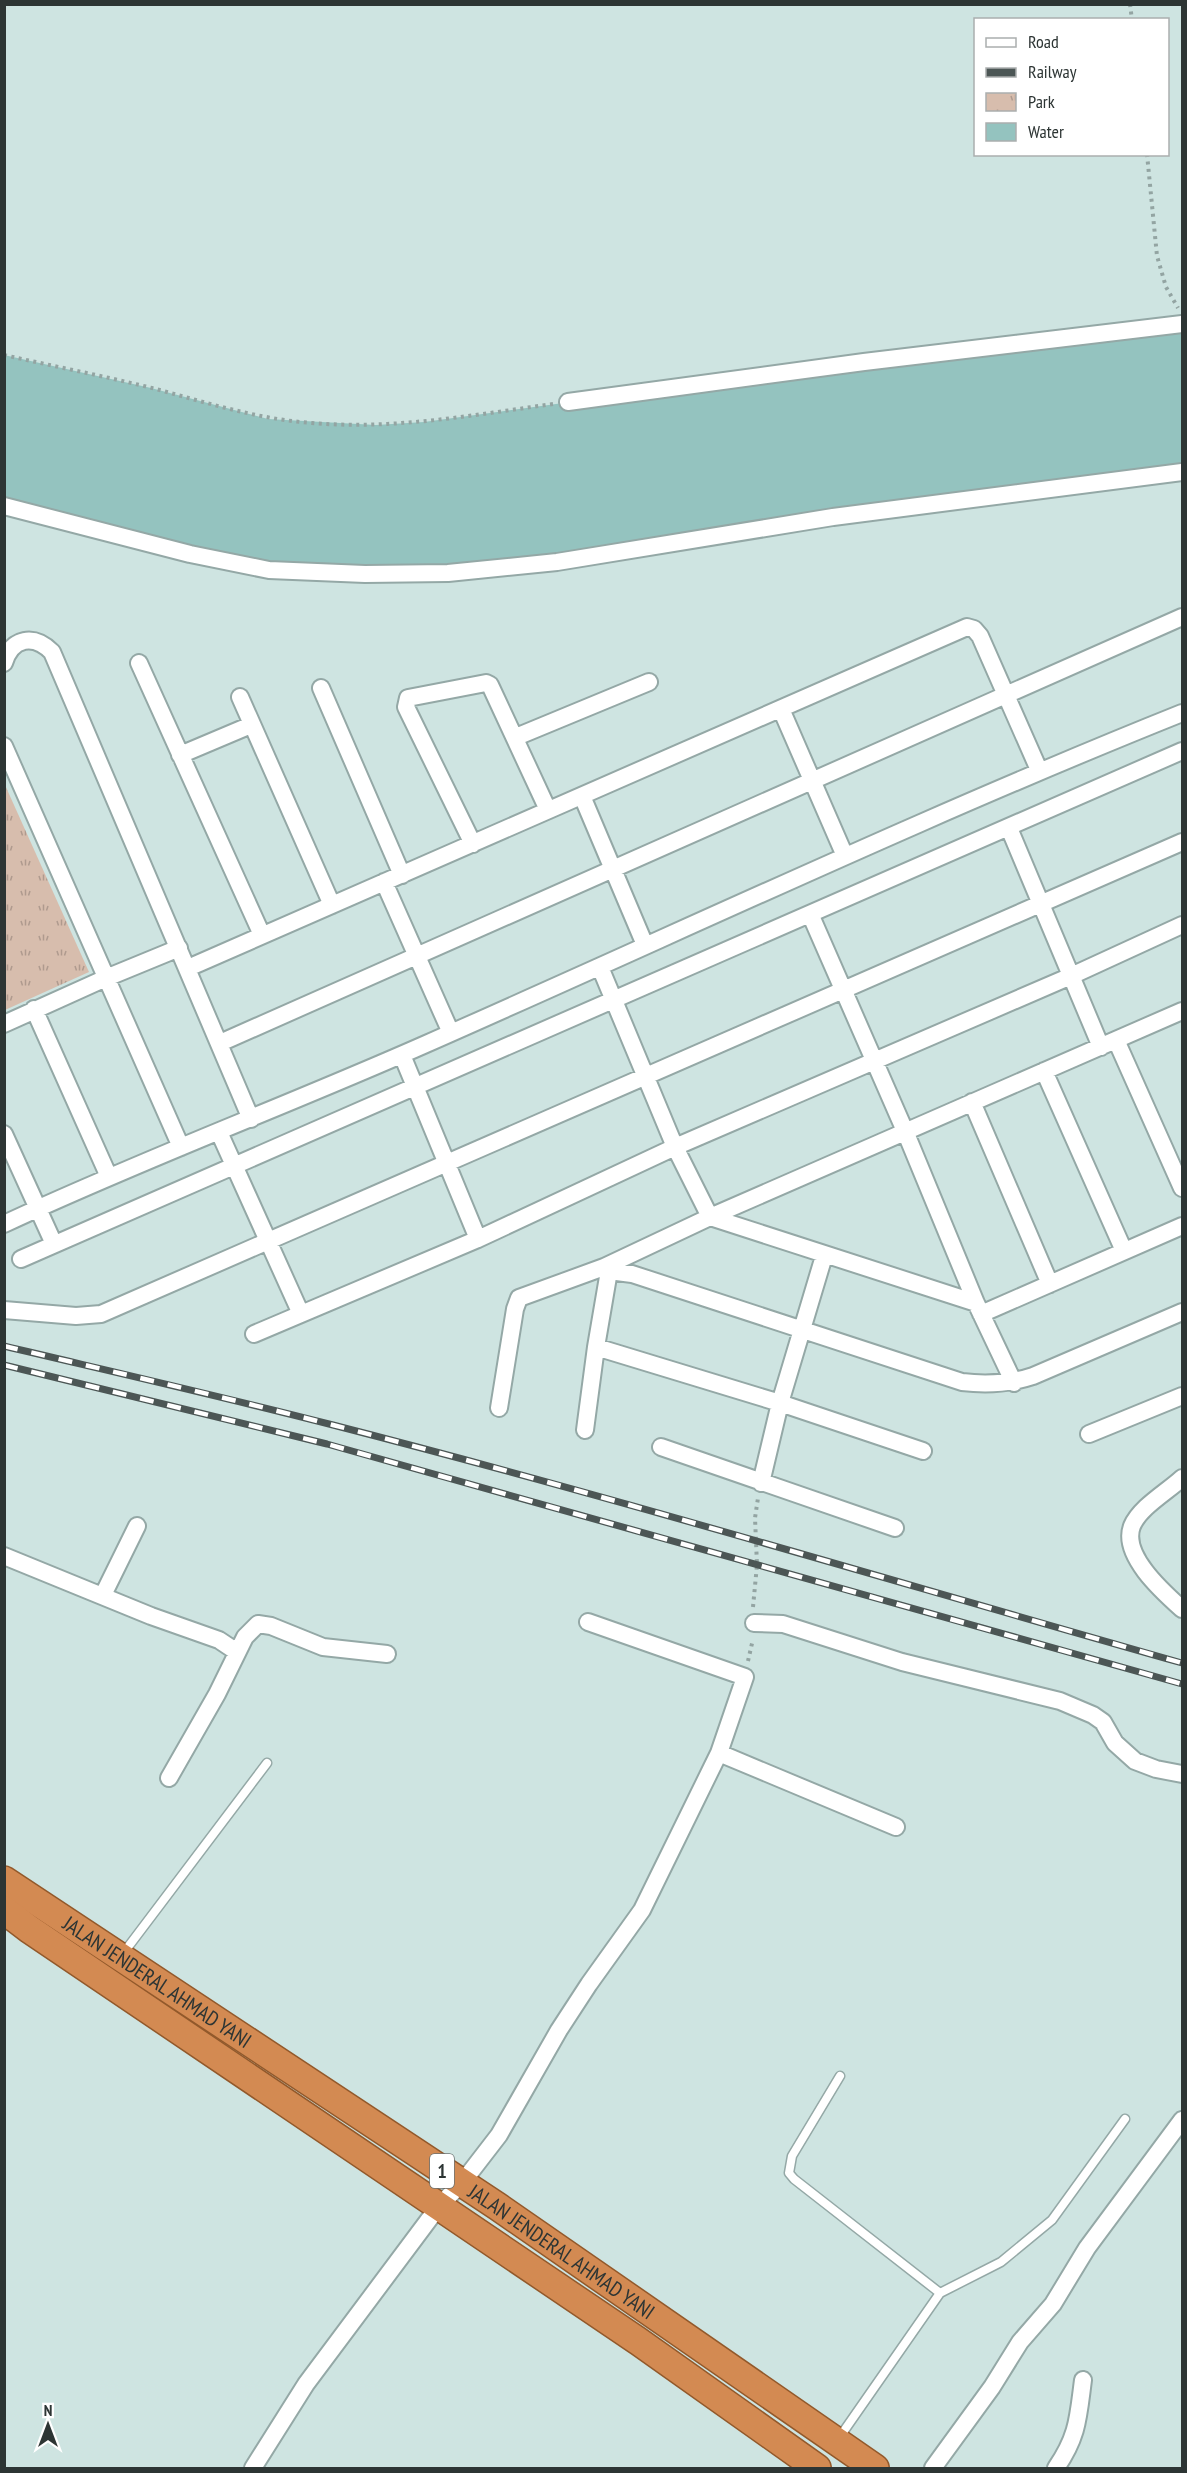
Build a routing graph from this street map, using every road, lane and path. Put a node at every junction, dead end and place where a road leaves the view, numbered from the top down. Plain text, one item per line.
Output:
1 (1147, 156) edge
2 (1175, 302) dead end
3 (1182, 324) edge
4 (4, 355) edge
5 (568, 402) joint
6 (1182, 472) edge
7 (4, 506) edge
8 (1182, 617) edge
9 (4, 663) edge
10 (139, 663) dead end
11 (648, 682) dead end
12 (321, 688) dead end
13 (1008, 695) junction
14 (240, 697) dead end
15 (781, 710) junction
16 (1182, 713) edge
17 (251, 725) junction
18 (516, 737) junction
19 (4, 746) edge
20 (1182, 751) edge
21 (180, 755) junction
22 (1039, 770) junction
23 (813, 781) junction
24 (582, 796) junction
25 (548, 810) junction
26 (1009, 828) junction
27 (1182, 842) edge
28 (473, 844) junction
29 (845, 856) junction
30 (613, 869) junction
31 (402, 874) junction
32 (384, 882) junction
33 (1040, 903) junction
34 (332, 905) junction
35 (811, 916) junction
36 (1182, 925) edge
37 (262, 935) junction
38 (645, 945) junction
39 (179, 948) junction
40 (417, 956) junction
41 (600, 967) junction
42 (188, 968) junction
43 (1071, 976) junction
44 (106, 978) junction
45 (842, 989) junction
46 (613, 1002) junction
47 (34, 1010) junction
48 (1182, 1011) edge
49 (4, 1024) edge
50 (451, 1033) junction
51 (220, 1043) junction
52 (1108, 1043) junction
53 (402, 1055) junction
54 (874, 1061) junction
55 (1044, 1071) junction
56 (644, 1076) junction
57 (415, 1086) junction
58 (972, 1102) junction
59 (251, 1119) junction
60 (905, 1131) junction
61 (219, 1132) junction
62 (4, 1134) edge
63 (182, 1147) junction
64 (675, 1147) junction
65 (447, 1164) junction
66 (236, 1166) junction
67 (109, 1177) junction
68 (1182, 1188) edge
69 (37, 1209) junction
70 (710, 1217) junction
71 (4, 1224) edge
72 (1182, 1226) edge
73 (478, 1239) junction
74 (269, 1240) junction
75 (54, 1244) junction
76 (1124, 1251) junction
77 (824, 1256) junction
78 (21, 1259) dead end
79 (607, 1269) junction
80 (1050, 1284) junction
81 (978, 1308) junction
82 (4, 1310) edge
83 (1182, 1312) edge
84 (301, 1314) junction
85 (801, 1329) junction
86 (255, 1334) dead end
87 (596, 1347) junction
88 (1014, 1383) junction
89 (1182, 1396) edge
90 (780, 1403) junction
91 (499, 1408) dead end
92 (585, 1430) dead end
93 (1089, 1434) dead end
94 (661, 1447) dead end
95 (923, 1451) dead end
96 (1182, 1478) edge
97 (761, 1483) junction
98 (137, 1526) dead end
99 (895, 1528) dead end
100 (4, 1556) edge
101 (102, 1595) junction
102 (1182, 1609) edge
103 (588, 1622) dead end
104 (754, 1623) junction
105 (237, 1652) junction
106 (387, 1654) dead end
107 (745, 1677) junction
108 (719, 1753) junction
109 (267, 1763) dead end
110 (1182, 1774) edge
111 (169, 1778) dead end
112 (896, 1827) dead end
113 (4, 1880) edge
114 (4, 1910) edge
115 (120, 1958) junction
116 (840, 2076) dead end
117 (1125, 2119) dead end
118 (1182, 2120) edge
119 (462, 2183) junction
120 (439, 2206) junction
121 (940, 2293) junction
122 (1083, 2380) dead end
123 (837, 2440) junction
124 (253, 2469) edge
125 (817, 2469) edge
126 (875, 2469) edge
127 (933, 2469) edge
128 (1056, 2469) edge

1 - 2 path
3 - 5 street
4 - 5 path
6 - 7 street
8 - 13 street
9 - 39 street
10 - 21 street
11 - 18 street
12 - 31 street
13 - 15 street
13 - 22 street
13 - 23 street
14 - 17 street
15 - 23 street
15 - 24 street
16 - 22 street
17 - 21 street
17 - 34 street
18 - 25 street
18 - 28 street
19 - 44 street
20 - 26 street
21 - 37 street
22 - 29 street
23 - 29 street
23 - 30 street
24 - 25 street
24 - 30 street
25 - 28 street
26 - 33 street
26 - 35 street
27 - 33 street
28 - 31 street
29 - 38 street
30 - 38 street
30 - 40 street
31 - 32 street
32 - 34 street
32 - 40 street
33 - 43 street
33 - 45 street
34 - 37 street
35 - 45 street
35 - 46 street
36 - 43 street
37 - 42 street
38 - 41 street
39 - 42 street
39 - 44 street
40 - 50 street
40 - 51 street
41 - 46 street
41 - 50 street
42 - 51 street
43 - 52 street
43 - 54 street
44 - 47 street
44 - 63 street
45 - 54 street
45 - 56 street
46 - 56 street
46 - 57 street
47 - 49 street
47 - 67 street
48 - 52 street
50 - 53 street
51 - 59 street
52 - 55 street
52 - 68 street
53 - 57 street
53 - 59 street
54 - 60 street
54 - 64 street
55 - 58 street
55 - 76 street
56 - 64 street
56 - 65 street
57 - 65 street
57 - 66 street
58 - 60 street
58 - 80 street
59 - 61 street
60 - 70 street
60 - 81 street
61 - 63 street
61 - 66 street
62 - 69 street
63 - 67 street
64 - 70 street
64 - 73 street
65 - 73 street
65 - 74 street
66 - 74 street
66 - 75 street
67 - 69 street
69 - 71 street
69 - 75 street
70 - 77 street
70 - 79 street
72 - 76 street
73 - 84 street
74 - 82 street
74 - 84 street
75 - 78 street
76 - 80 street
77 - 81 street
77 - 85 street
79 - 85 street
79 - 87 street
79 - 91 street
80 - 81 street
81 - 88 street
83 - 88 street
84 - 86 street
85 - 88 street
85 - 90 street
87 - 90 street
87 - 92 street
89 - 93 street
90 - 95 street
90 - 97 street
94 - 97 street
96 - 102 street
97 - 99 street
97 - 104 path
98 - 101 street
100 - 101 street
101 - 105 street
103 - 107 street
104 - 107 path
104 - 110 street
105 - 106 street
105 - 111 street
107 - 108 street
108 - 112 street
108 - 119 street
109 - 115 lane
113 - 115 highway, JALAN JENDERAL AHMAD YANI / 1
114 - 120 highway, JALAN JENDERAL AHMAD YANI / 1
115 - 119 highway, JALAN JENDERAL AHMAD YANI / 1
116 - 121 lane
117 - 121 lane
118 - 127 street
119 - 120 street
119 - 123 highway, JALAN JENDERAL AHMAD YANI / 1
120 - 124 street
120 - 125 highway, JALAN JENDERAL AHMAD YANI / 1
121 - 123 lane
122 - 128 street
123 - 126 highway, JALAN JENDERAL AHMAD YANI / 1

